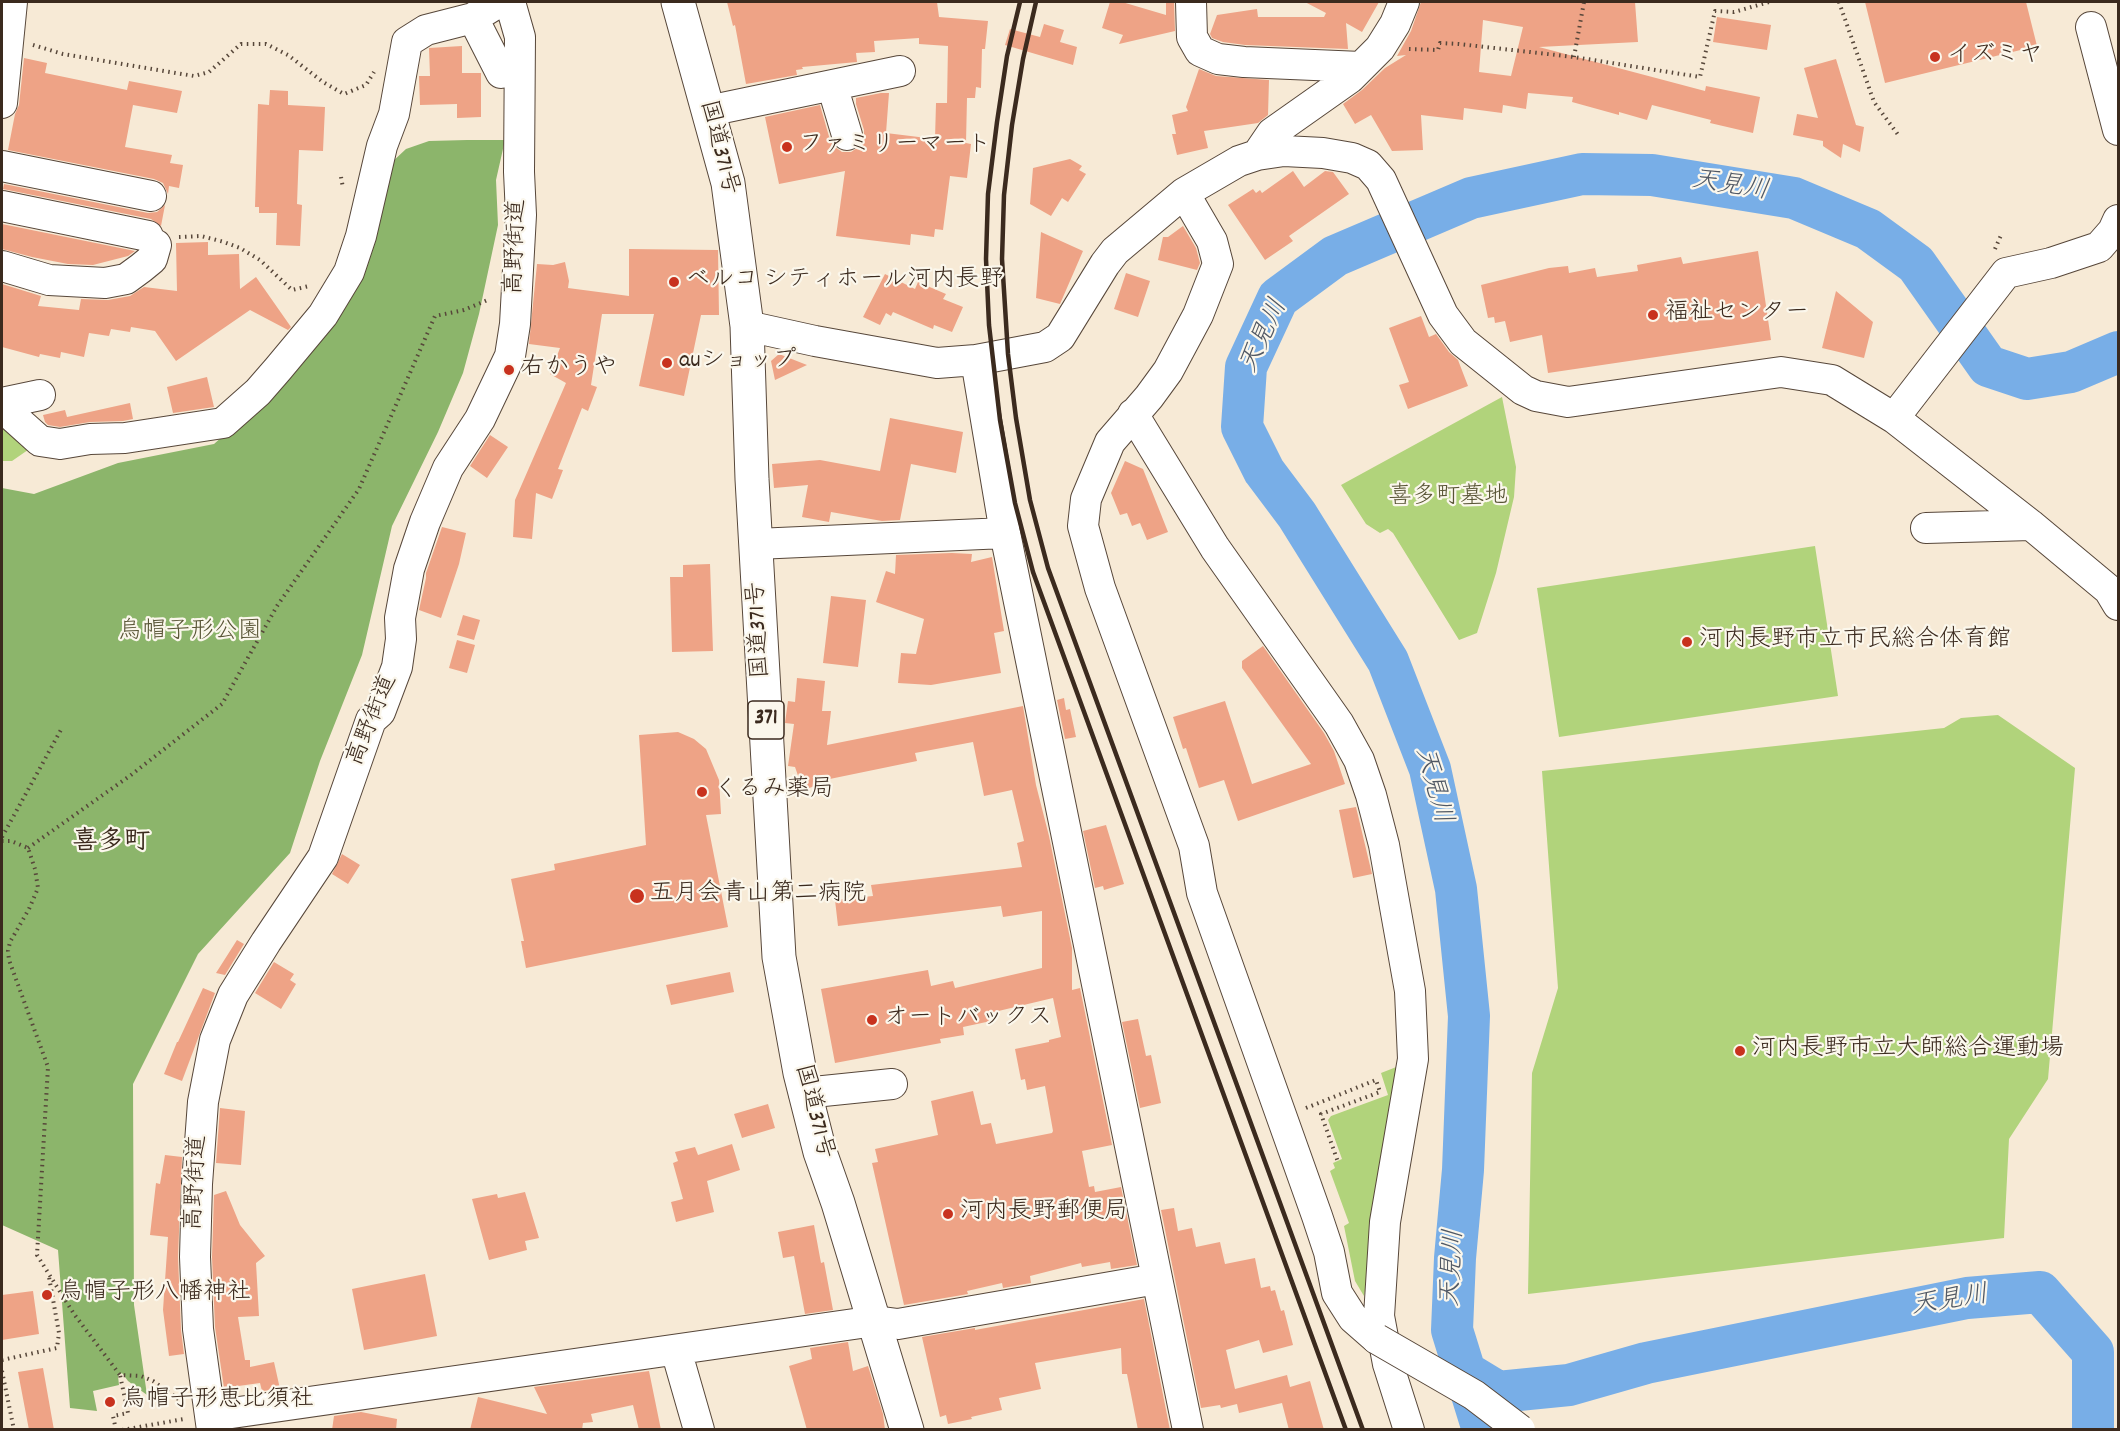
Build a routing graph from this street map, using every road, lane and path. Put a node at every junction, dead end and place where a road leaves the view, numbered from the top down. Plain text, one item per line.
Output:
1 (12, 2) edge
2 (499, 2) edge
3 (510, 2) edge
4 (678, 2) edge
5 (1191, 2) edge
6 (1404, 2) edge
7 (1584, 2) edge
8 (1769, 2) edge
9 (1839, 2) edge
10 (473, 18) junction
11 (2091, 27) dead end
12 (9, 37) junction
13 (1370, 57) junction
14 (1574, 57) junction
15 (378, 65) dead end
16 (900, 70) dead end
17 (501, 73) dead end
18 (832, 85) junction
19 (2, 103) edge
20 (708, 111) junction
21 (2118, 130) edge
22 (847, 135) dead end
23 (1899, 136) dead end
24 (1257, 155) junction
25 (2, 166) edge
26 (1184, 193) junction
27 (151, 196) dead end
28 (2, 206) edge
29 (2118, 220) edge
30 (2002, 233) dead end
31 (152, 240) junction
32 (1999, 264) junction
33 (2, 266) edge
34 (315, 279) dead end
35 (489, 300) dead end
36 (747, 326) junction
37 (976, 360) junction
38 (40, 395) dead end
39 (2, 405) edge
40 (1902, 406) junction
41 (1133, 414) junction
42 (2031, 525) junction
43 (1926, 528) dead end
44 (1005, 533) junction
45 (756, 544) junction
46 (2118, 605) edge
47 (62, 728) dead end
48 (2, 839) edge
49 (28, 848) junction
50 (892, 1084) dead end
51 (804, 1093) junction
52 (1310, 1118) dead end
53 (1338, 1161) dead end
54 (48, 1273) junction
55 (1157, 1278) junction
56 (875, 1321) junction
57 (676, 1350) junction
58 (2, 1360) edge
59 (2, 1371) edge
60 (120, 1375) junction
61 (203, 1416) edge
62 (303, 1416) edge
63 (180, 1420) dead end
64 (14, 1430) edge
65 (116, 1430) edge
66 (122, 1430) edge
67 (699, 1430) edge
68 (907, 1430) edge
69 (1188, 1430) edge
70 (1409, 1430) edge
71 (1520, 1430) edge

1 - 12 street
2 - 10 street
3 - 61 street, 高野街道
4 - 20 highway, 国道371号 / 371
5 - 13 street
6 - 13 street
7 - 14 path
8 - 14 path
9 - 23 path
10 - 17 street
10 - 39 street
11 - 21 street
12 - 15 path
12 - 19 street
13 - 14 path
13 - 24 street
16 - 18 street
18 - 20 street
18 - 22 street
20 - 36 highway, 国道371号 / 371
24 - 26 street
24 - 40 street
25 - 27 street
26 - 37 street
26 - 41 street
28 - 31 street
29 - 32 street
30 - 32 path
31 - 33 street
31 - 34 path
32 - 40 street
35 - 49 path
36 - 37 street
36 - 45 highway, 国道371号 / 371
37 - 44 street
38 - 39 street
40 - 42 street
41 - 70 street
41 - 71 street, bridge
42 - 43 street
42 - 46 street
44 - 45 street
44 - 55 street
45 - 51 highway, 国道371号 / 371
47 - 48 path
48 - 49 path
49 - 54 path
50 - 51 street
51 - 56 highway, 国道371号 / 371
52 - 53 path
54 - 58 path
54 - 60 path
55 - 56 street
55 - 69 street
56 - 57 street
56 - 68 highway, 国道371号 / 371
57 - 62 street
57 - 67 street
59 - 64 path
60 - 61 path
60 - 65 path
61 - 62 street
63 - 66 path

